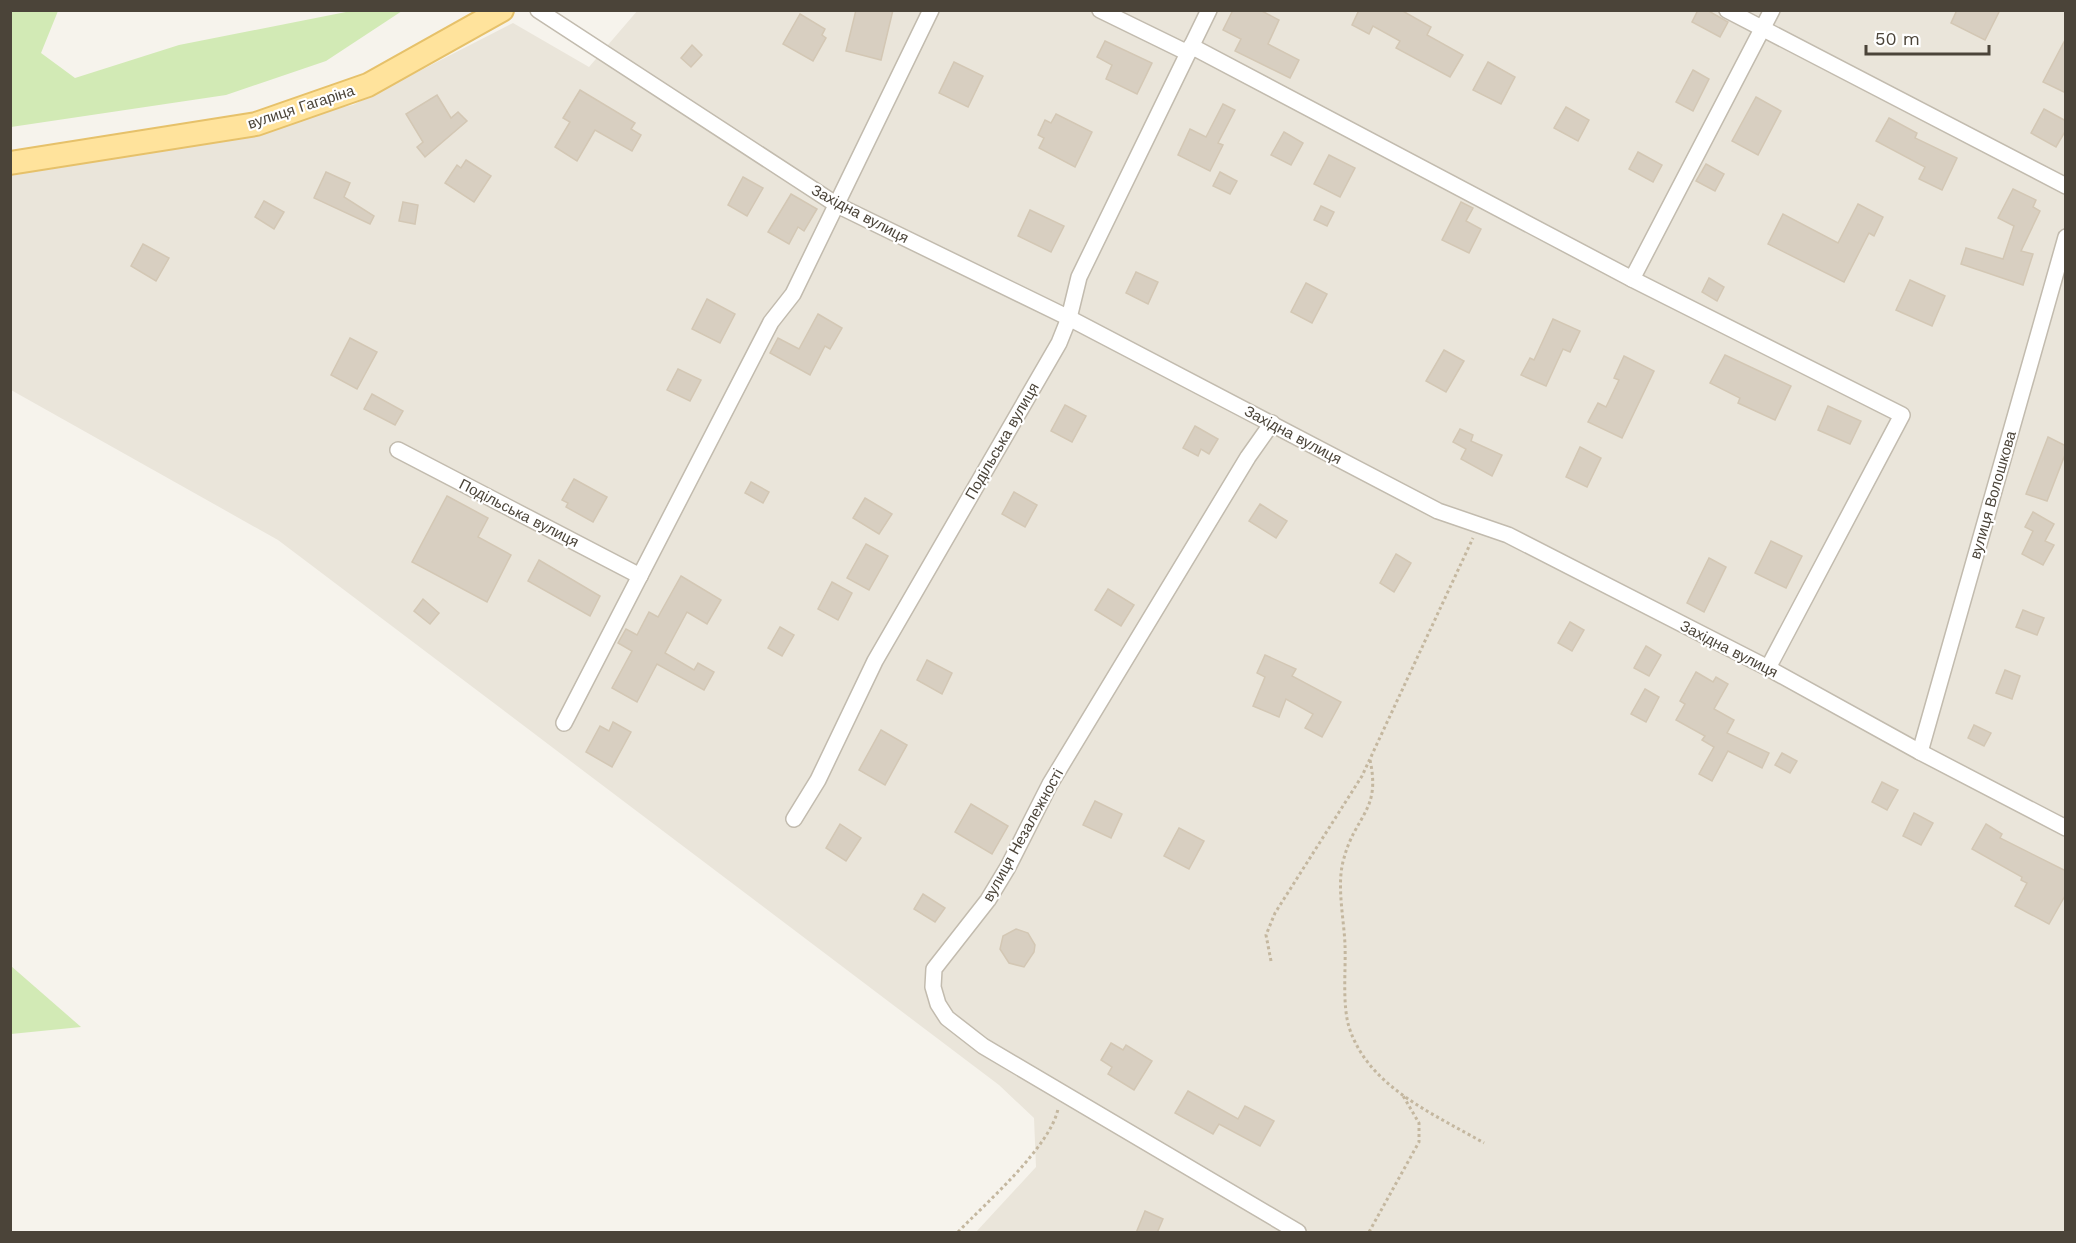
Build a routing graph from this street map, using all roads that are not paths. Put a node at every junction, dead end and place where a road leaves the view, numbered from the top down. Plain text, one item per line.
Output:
1 (502, 10) edge
2 (538, 10) edge
3 (931, 10) edge
4 (1101, 10) edge
5 (1209, 10) edge
6 (1727, 10) edge
7 (1772, 10) edge
8 (1762, 30) junction
9 (1190, 50) junction
10 (10, 163) edge
11 (2066, 186) edge
12 (837, 205) junction
13 (2066, 237) edge
14 (1632, 279) junction
15 (1069, 318) junction
16 (1272, 423) junction
17 (398, 450) dead end
18 (640, 576) junction
19 (1768, 668) junction
20 (564, 723) dead end
21 (1920, 752) junction
22 (794, 819) dead end
23 (2066, 828) edge
24 (1298, 1233) edge

1 - 10 main road, вулиця Гагаріна
2 - 12 street, Західна вулиця
3 - 12 street
4 - 9 street
5 - 9 street, Подільська вулиця
6 - 8 street
7 - 8 street
8 - 11 street
8 - 14 street
9 - 14 street
9 - 15 street, Подільська вулиця
12 - 15 street, Західна вулиця
12 - 18 street
13 - 21 street, вулиця Волошкова
14 - 19 street
15 - 16 street, Західна вулиця
15 - 22 street, Подільська вулиця
16 - 19 street, Західна вулиця
16 - 24 street, вулиця Незалежності
17 - 18 street, Подільська вулиця
18 - 20 street
19 - 21 street, Західна вулиця
21 - 23 street, Західна вулиця

